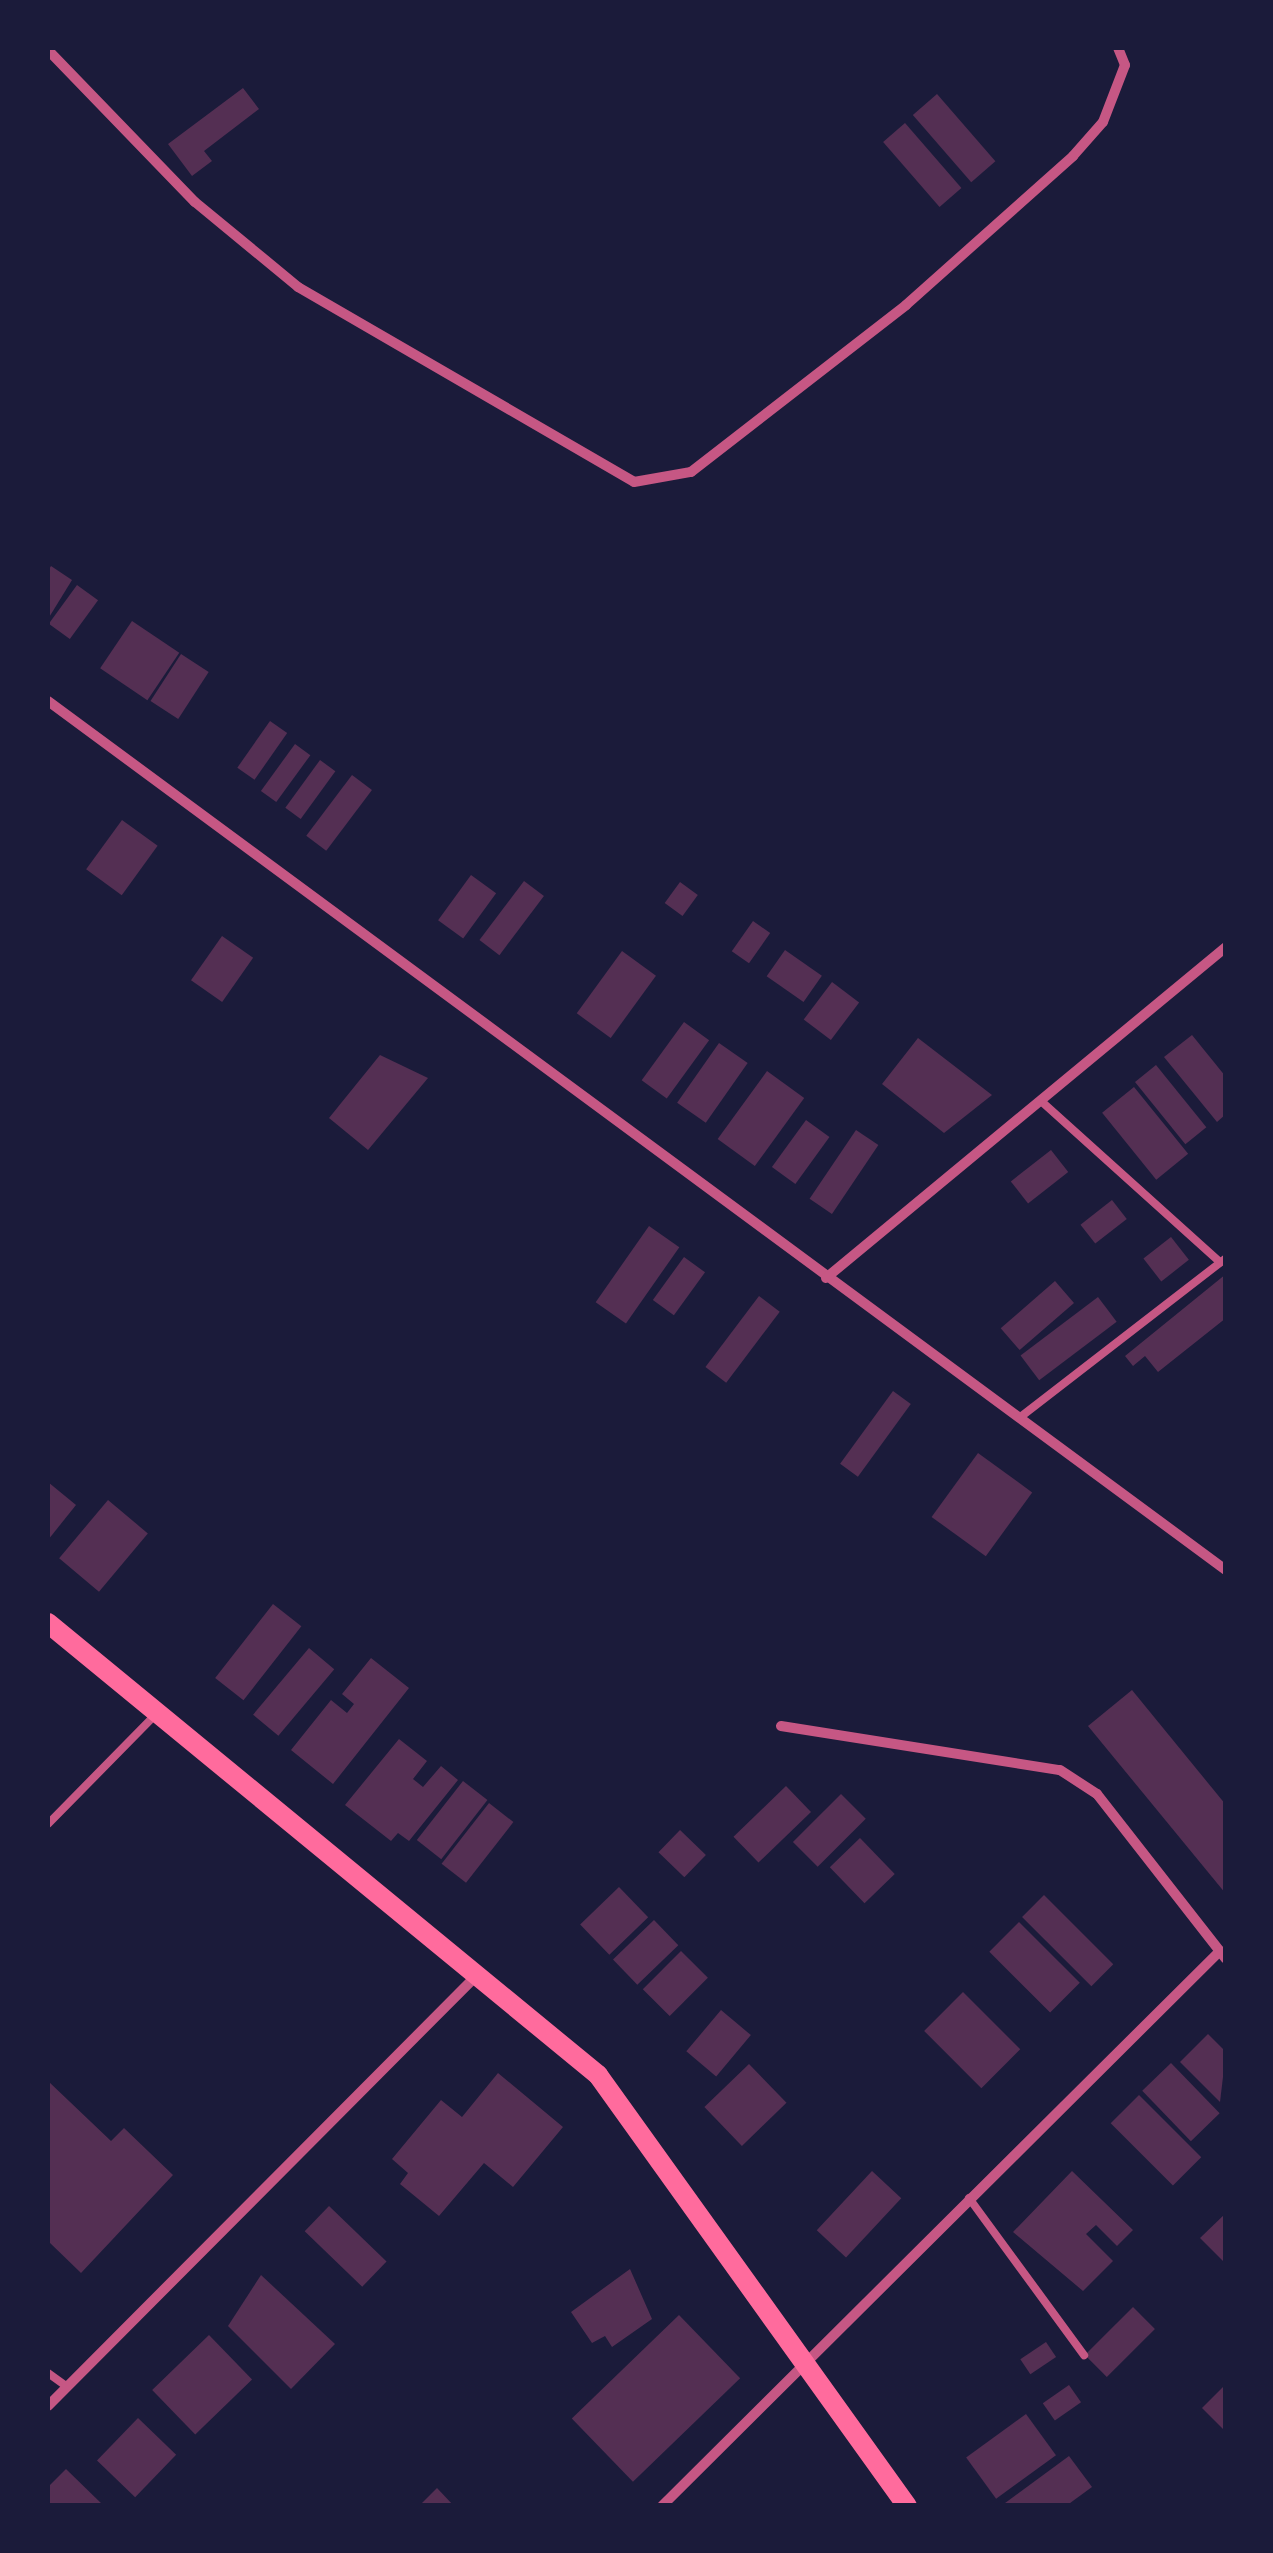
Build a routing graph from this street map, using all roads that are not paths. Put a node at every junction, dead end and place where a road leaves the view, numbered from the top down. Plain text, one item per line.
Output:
1 (1118, 48) edge
2 (48, 50) edge
3 (48, 702) edge
4 (1226, 947) edge
5 (1041, 1101) junction
6 (1223, 1260) edge
7 (826, 1278) junction
8 (1023, 1416) junction
9 (1226, 1570) edge
10 (48, 1623) edge
11 (158, 1713) junction
12 (781, 1726) dead end
13 (48, 1824) edge
14 (1222, 1955) edge
15 (473, 1978) junction
16 (968, 2198) junction
17 (1084, 2356) dead end
18 (806, 2366) junction
19 (48, 2372) edge
20 (67, 2387) junction
21 (48, 2406) edge
22 (662, 2506) edge
23 (907, 2506) edge

1 - 2 street
3 - 7 street
4 - 5 street
5 - 6 lane
5 - 7 street
6 - 8 lane
7 - 8 street
8 - 9 street
10 - 11 main road
11 - 13 lane
11 - 15 main road
12 - 14 street
14 - 16 street
15 - 18 main road
15 - 20 street
16 - 17 lane
16 - 18 street
18 - 22 street
18 - 23 main road
19 - 20 lane
20 - 21 street

